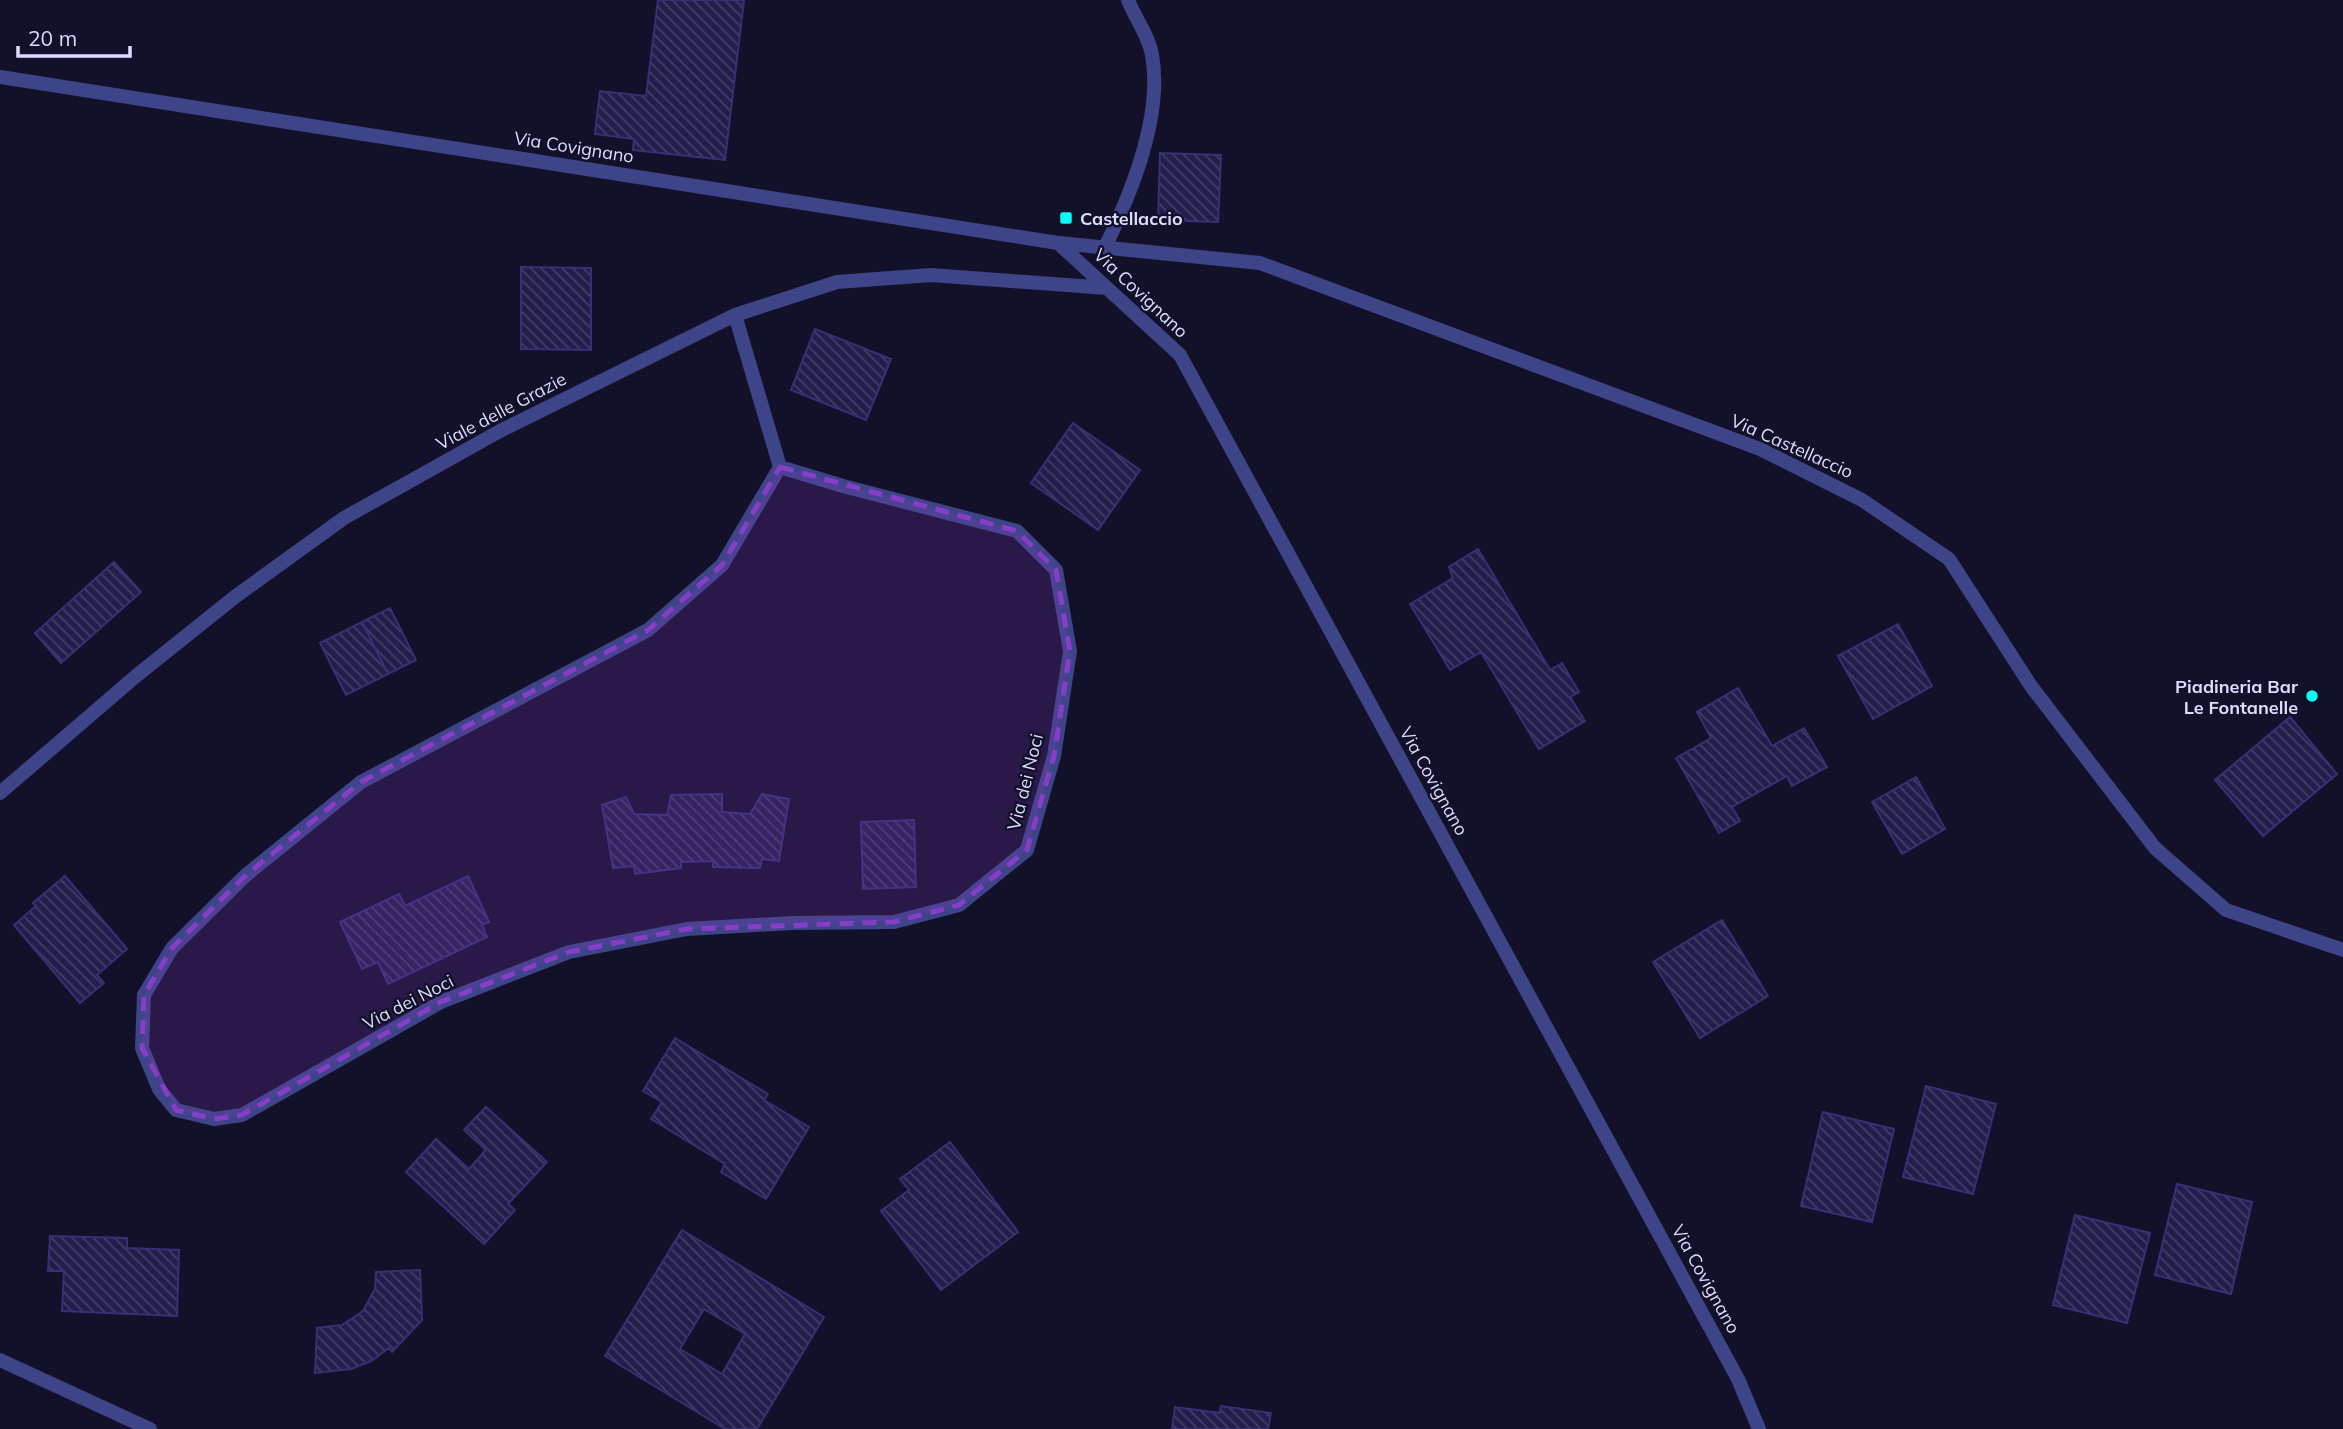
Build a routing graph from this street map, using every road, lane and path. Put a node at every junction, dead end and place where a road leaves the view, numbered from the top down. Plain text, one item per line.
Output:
1 (1128, 0) edge
2 (0, 77) edge
3 (1058, 243) junction
4 (1105, 247) junction
5 (1107, 288) junction
6 (735, 315) junction
7 (780, 467) junction
8 (0, 793) edge
9 (2343, 950) edge
10 (0, 1360) edge
11 (150, 1429) edge
12 (1759, 1429) edge

1 - 4 street, Via Covignano
2 - 3 street, Via Covignano
3 - 4 street, Via Castellaccio
3 - 5 street, Via Covignano
4 - 9 street, Via Castellaccio
5 - 6 street, Viale delle Grazie
5 - 12 street, Via Covignano
6 - 7 street
6 - 8 street, Viale delle Grazie
7 - 7 street, Via dei Noci
10 - 11 street

